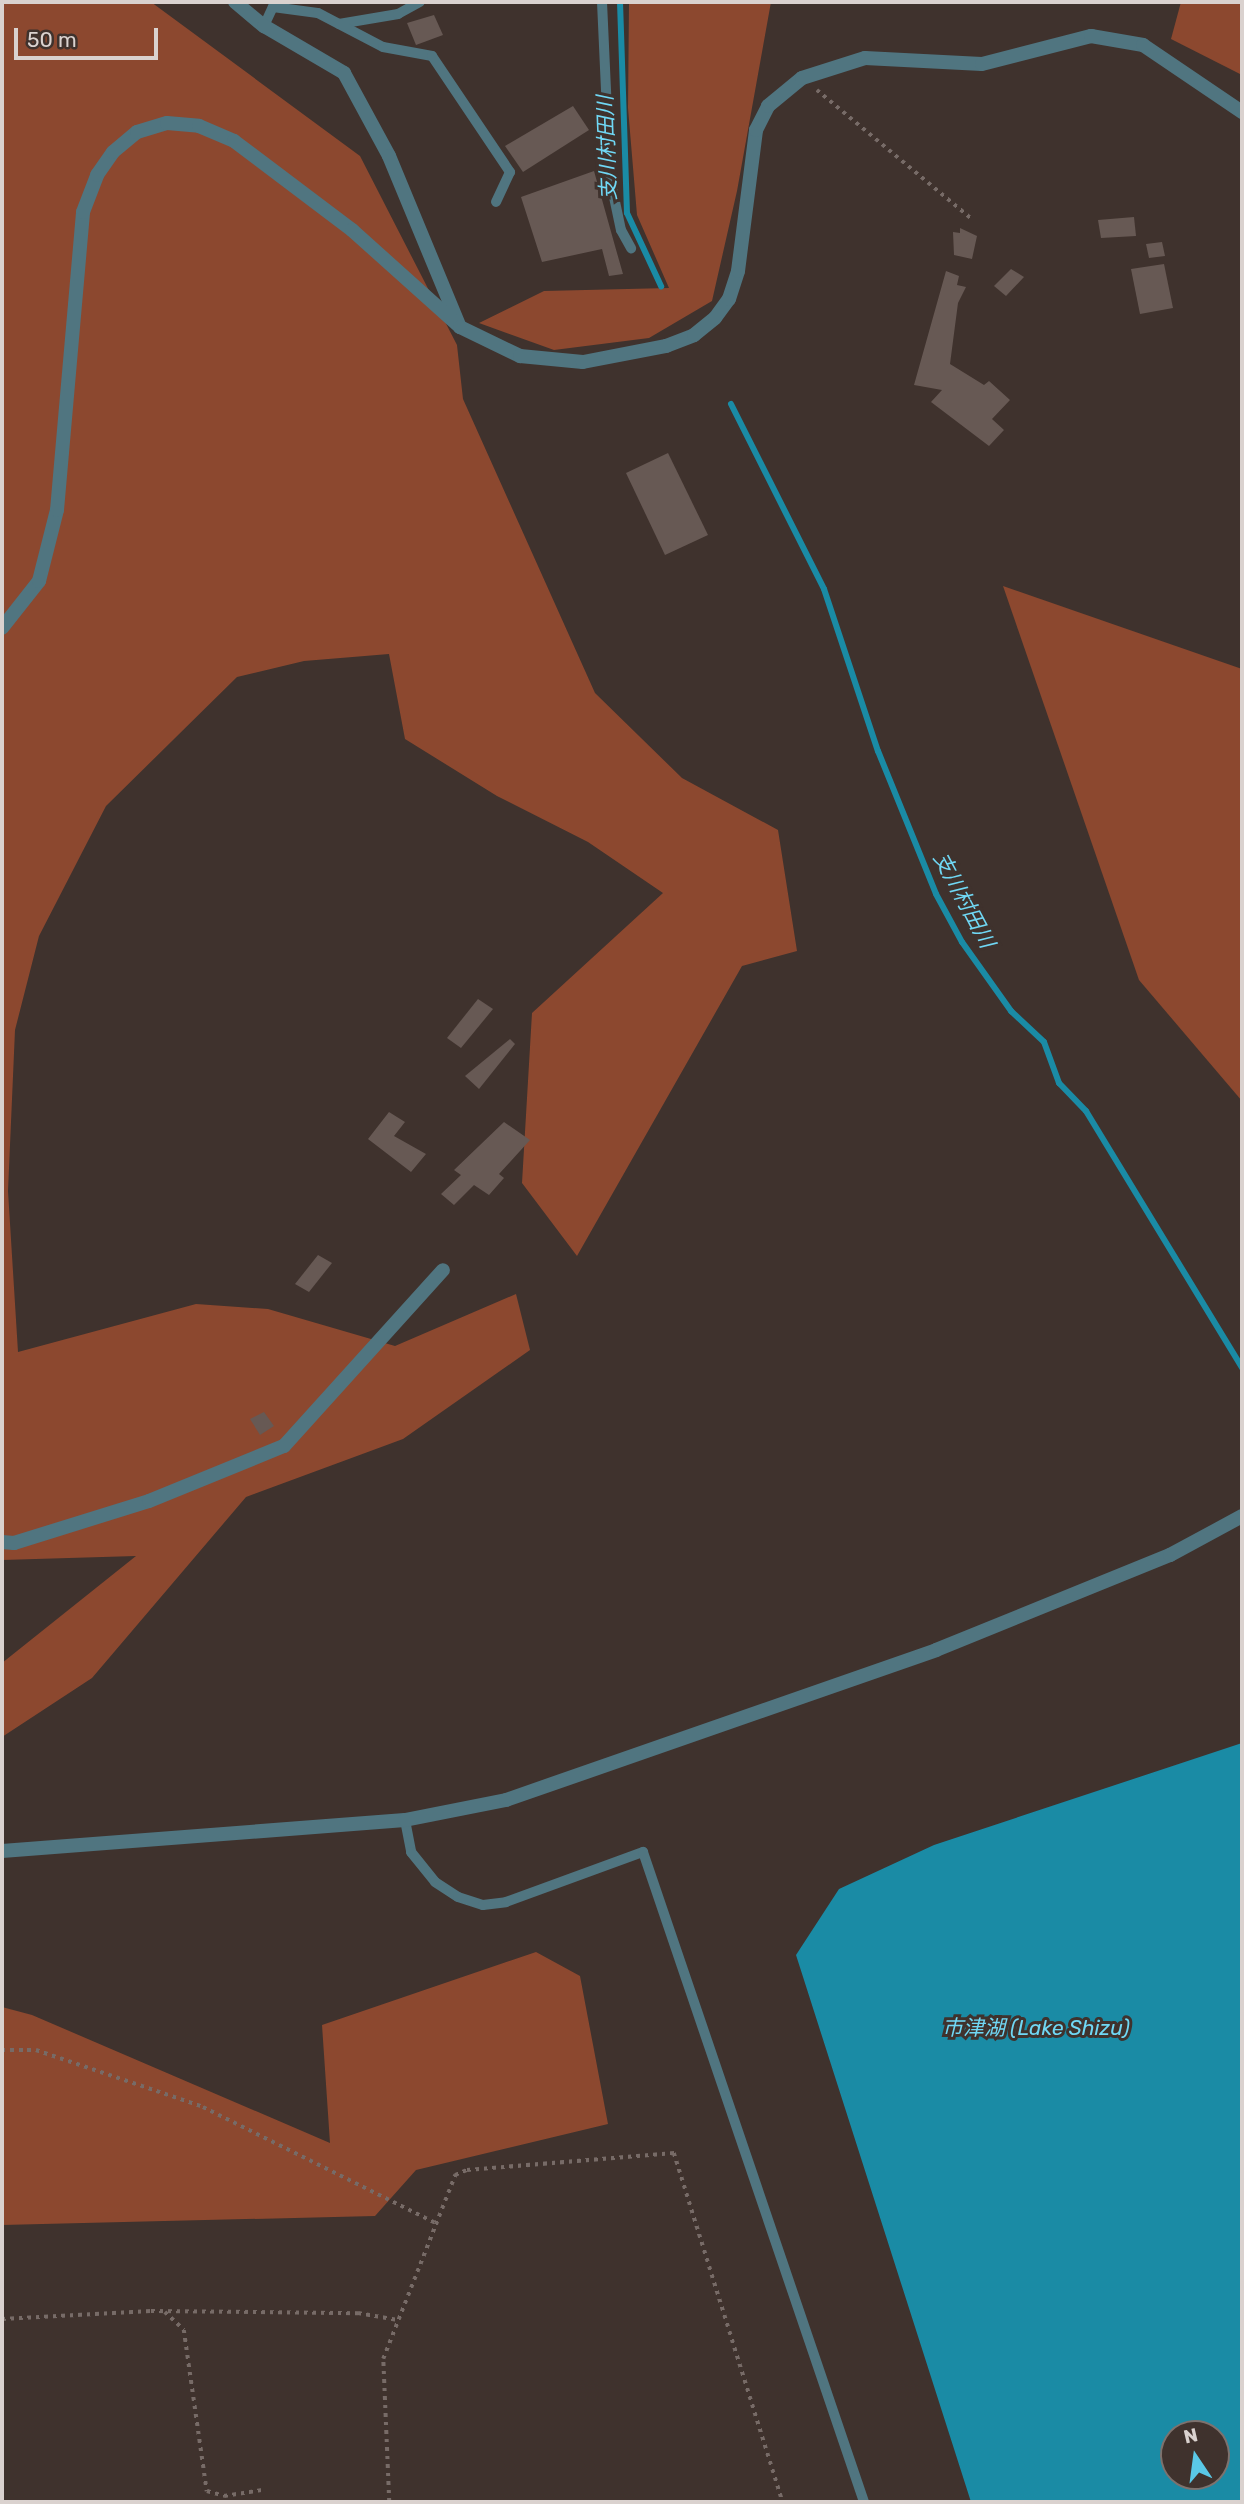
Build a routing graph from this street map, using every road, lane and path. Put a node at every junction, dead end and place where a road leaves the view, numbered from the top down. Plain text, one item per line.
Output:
1 (236, 2) edge
2 (421, 2) edge
3 (602, 2) edge
4 (339, 24) junction
5 (264, 26) junction
6 (802, 78) junction
7 (1242, 112) edge
8 (496, 202) dead end
9 (972, 219) dead end
10 (631, 248) dead end
11 (460, 327) junction
12 (2, 628) edge
13 (443, 1270) dead end
14 (1242, 1517) edge
15 (2, 1542) edge
16 (405, 1820) junction
17 (2, 1851) edge
18 (2, 2050) edge
19 (436, 2222) junction
20 (163, 2311) junction
21 (2, 2319) edge
22 (396, 2320) junction
23 (263, 2490) dead end
24 (389, 2502) edge
25 (783, 2502) edge
26 (864, 2502) edge

1 - 5 street
2 - 4 lane
3 - 10 lane
4 - 5 lane
4 - 8 lane
5 - 11 street
6 - 7 street
6 - 9 path
6 - 11 street
11 - 12 street
13 - 15 street
14 - 16 street
16 - 17 street
16 - 26 lane
18 - 19 path
19 - 22 path
19 - 25 path
20 - 21 path
20 - 22 path
20 - 23 path
22 - 24 path

